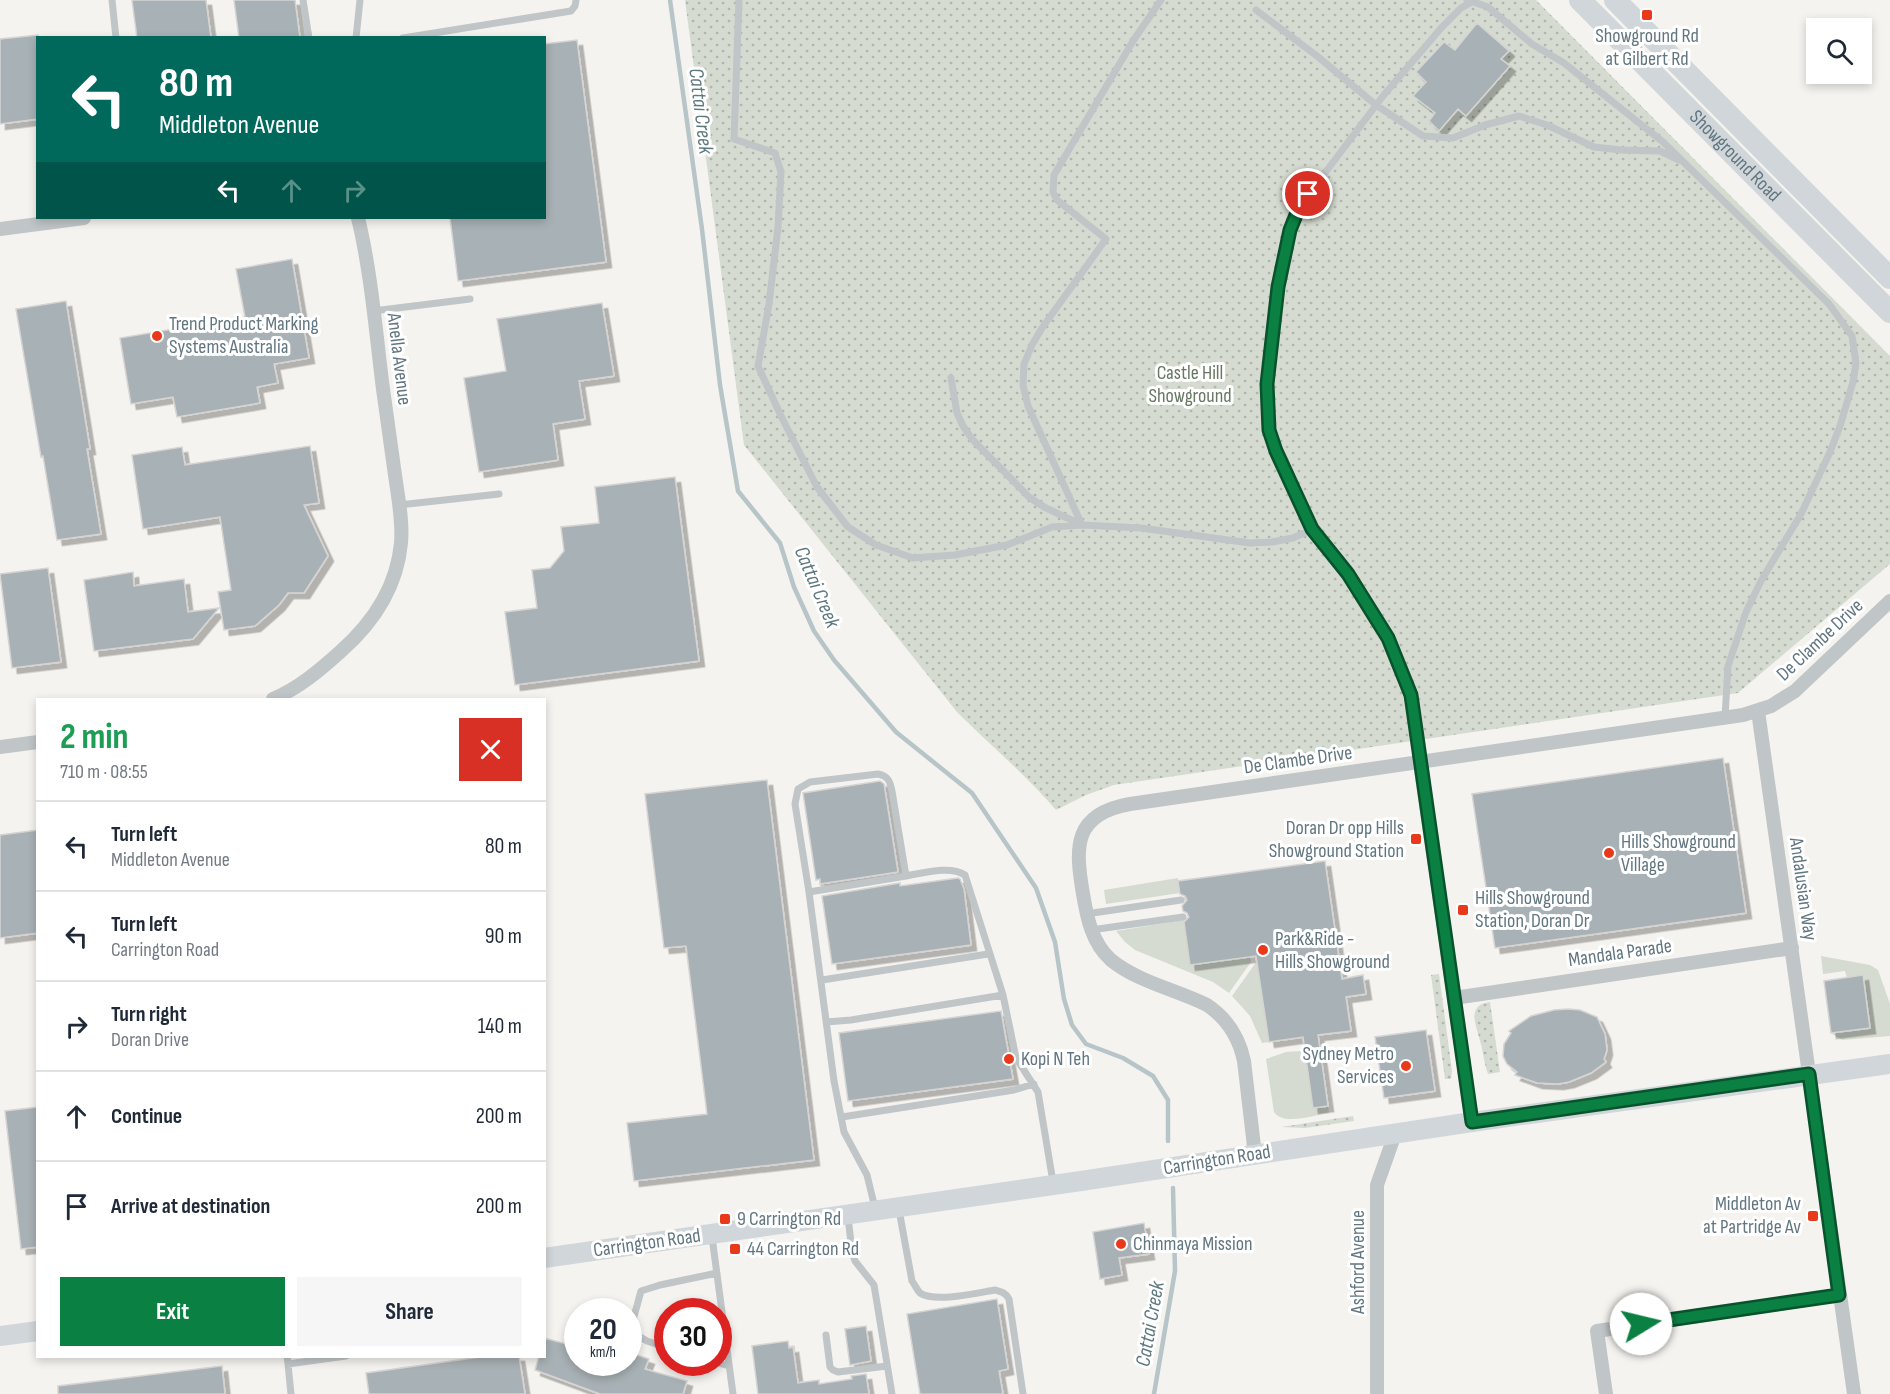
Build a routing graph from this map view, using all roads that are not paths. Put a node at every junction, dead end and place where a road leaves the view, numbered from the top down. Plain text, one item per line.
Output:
1 (111, 0) edge
2 (303, 0) edge
3 (360, 0) edge
4 (576, 0) edge
5 (739, 0) edge
6 (1161, 0) edge
7 (1580, 0) edge
8 (1616, 0) edge
9 (1469, 1) edge
10 (1256, 10) dead end
11 (116, 36) edge
12 (309, 36) edge
13 (356, 36) edge
14 (415, 36) edge
15 (1376, 105) junction
16 (1684, 163) junction
17 (76, 219) edge
18 (358, 219) edge
19 (0, 229) edge
20 (1890, 278) edge
21 (470, 299) dead end
22 (373, 311) junction
23 (1890, 312) edge
24 (951, 378) dead end
25 (499, 494) dead end
26 (399, 505) junction
27 (1082, 525) junction
28 (1312, 529) junction
29 (1890, 601) edge
30 (275, 698) edge
31 (1758, 711) junction
32 (1725, 719) junction
33 (36, 742) edge
34 (0, 747) edge
35 (1420, 763) junction
36 (906, 876) junction
37 (809, 892) junction
38 (1181, 900) dead end
39 (1086, 914) junction
40 (1184, 917) dead end
41 (1091, 930) junction
42 (1792, 948) junction
43 (988, 954) junction
44 (822, 980) junction
45 (1003, 995) junction
46 (1454, 998) junction
47 (825, 1022) junction
48 (1890, 1064) edge
49 (1809, 1074) junction
50 (1034, 1084) junction
51 (842, 1117) junction
52 (1472, 1122) junction
53 (1395, 1134) junction
54 (1255, 1155) junction
55 (1053, 1185) junction
56 (899, 1207) junction
57 (876, 1210) junction
58 (848, 1215) junction
59 (712, 1234) junction
60 (546, 1258) edge
61 (717, 1273) junction
62 (1839, 1295) junction
63 (720, 1298) edge
64 (36, 1331) edge
65 (826, 1335) dead end
66 (0, 1336) edge
67 (654, 1343) edge
68 (316, 1358) edge
69 (287, 1360) edge
70 (887, 1366) junction
71 (730, 1376) edge
72 (291, 1394) edge
73 (733, 1394) edge
74 (891, 1394) edge
75 (1023, 1394) edge
76 (1377, 1394) edge
77 (1606, 1394) edge
78 (1854, 1394) edge

1 - 11 lane
2 - 12 lane
3 - 13 lane
4 - 14 lane
5 - 27 lane
6 - 27 lane
7 - 23 main road, Showground Road
8 - 20 main road, Showground Road
9 - 15 lane
9 - 16 lane
10 - 15 lane
15 - 16 lane
15 - 28 lane
16 - 32 lane
17 - 19 street
18 - 22 street, Anella Avenue
21 - 22 lane
22 - 26 street, Anella Avenue
24 - 27 lane
25 - 26 lane
26 - 30 street, Anella Avenue
27 - 28 lane
28 - 35 lane
29 - 31 street, De Clambe Drive
31 - 32 street, De Clambe Drive
31 - 42 street, Andalusian Way
32 - 35 street, De Clambe Drive
33 - 34 street
35 - 39 street, De Clambe Drive
35 - 46 street
36 - 37 lane
36 - 37 lane
36 - 43 lane
37 - 44 lane
38 - 39 lane
39 - 41 street, De Clambe Drive
40 - 41 lane
41 - 54 street, De Clambe Drive
42 - 46 street, Mandala Parade
42 - 49 street, Andalusian Way
43 - 44 lane
43 - 45 lane
44 - 47 lane
45 - 47 lane
45 - 50 lane
46 - 52 street
47 - 51 lane
48 - 49 main road, Carrington Road
49 - 52 main road, Carrington Road
49 - 62 street, Andalusian Way
50 - 51 lane
50 - 55 lane
51 - 57 lane
52 - 53 main road, Carrington Road
53 - 54 main road, Carrington Road
53 - 76 street, Ashford Avenue
54 - 55 main road, Carrington Road
55 - 56 main road, Carrington Road
56 - 57 main road, Carrington Road
56 - 75 lane
57 - 58 main road, Carrington Road
58 - 59 main road, Carrington Road
58 - 70 lane
59 - 60 main road, Carrington Road
59 - 61 lane
61 - 63 lane
61 - 67 lane
62 - 77 street
62 - 78 street, Andalusian Way
64 - 66 main road
65 - 70 lane
68 - 69 lane
69 - 72 lane
70 - 74 lane
71 - 73 lane

